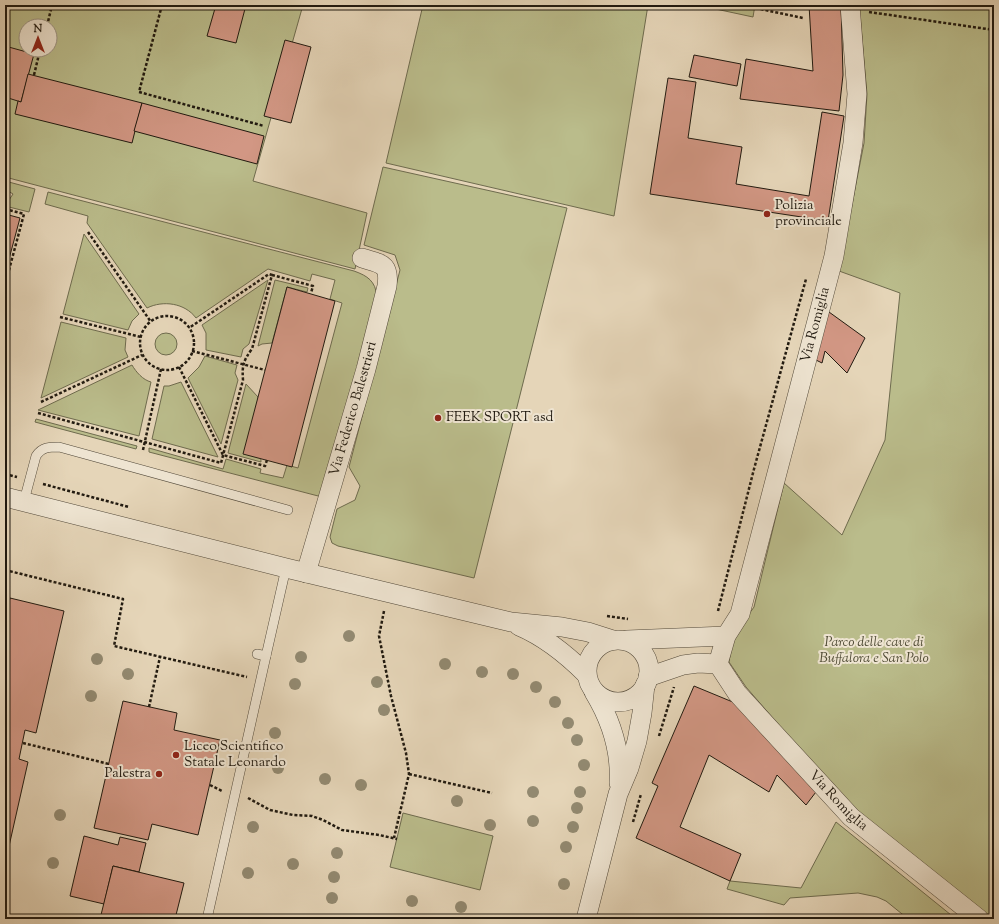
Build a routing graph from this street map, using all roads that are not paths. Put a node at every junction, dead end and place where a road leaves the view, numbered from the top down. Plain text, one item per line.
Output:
1 (850, 7) edge
2 (362, 258) dead end
3 (5, 497) edge
4 (24, 501) junction
5 (288, 510) dead end
6 (286, 568) junction
7 (306, 573) junction
8 (267, 607) dead end
9 (277, 610) junction
10 (511, 622) junction
11 (726, 636) junction
12 (620, 640) junction
13 (718, 664) junction
14 (586, 674) junction
15 (647, 681) junction
16 (594, 692) junction
17 (618, 794) junction
18 (207, 919) edge
19 (586, 919) edge
20 (979, 919) edge

1 - 11 street, Via Romiglia
2 - 7 street, Via Federico Balestrieri
3 - 4 street
4 - 5 lane
4 - 6 street
6 - 7 street
6 - 9 lane
7 - 10 street
8 - 9 lane
9 - 18 lane
10 - 12 street
10 - 14 street
11 - 12 street
11 - 13 street, Via Romiglia
12 - 14 street
12 - 15 street
13 - 15 street
13 - 20 street, Via Romiglia
14 - 16 street
15 - 16 street
15 - 17 street
16 - 17 street
17 - 19 street

